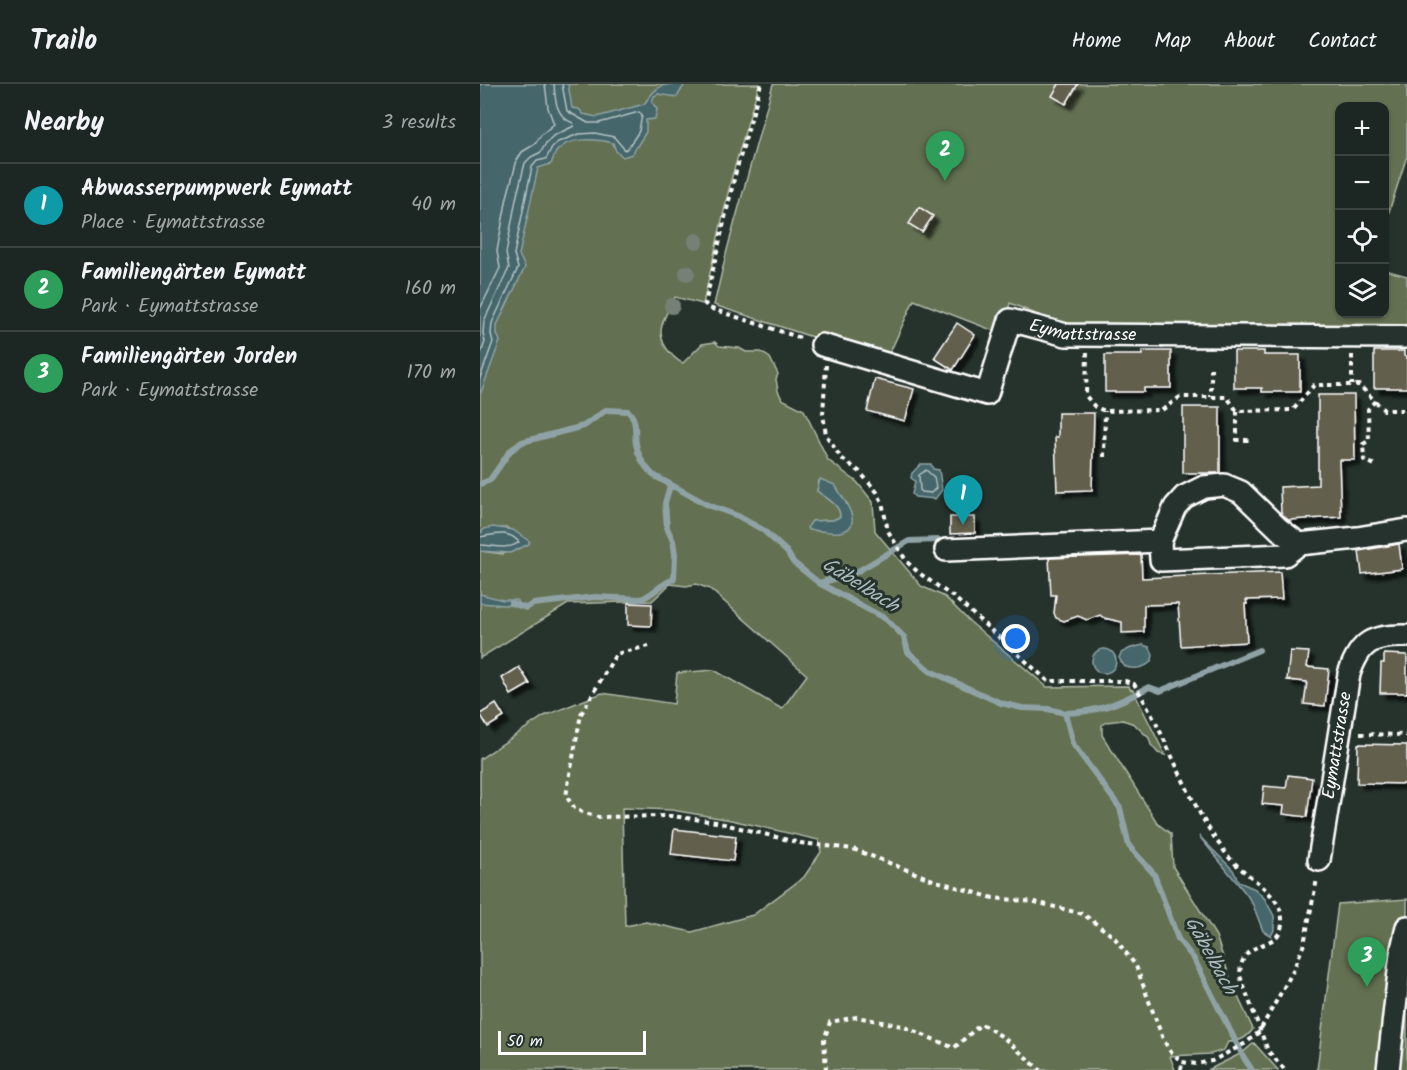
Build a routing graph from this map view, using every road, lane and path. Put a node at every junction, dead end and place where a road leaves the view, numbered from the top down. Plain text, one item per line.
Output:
1 (761, 84) edge
2 (1087, 335) junction
3 (1352, 337) junction
4 (1407, 337) edge
5 (825, 346) junction
6 (1211, 369) dead end
7 (1352, 385) junction
8 (1211, 397) junction
9 (1375, 401) junction
10 (1105, 411) junction
11 (1238, 411) junction
12 (1407, 411) edge
13 (1250, 440) dead end
14 (1104, 458) dead end
15 (1377, 466) dead end
16 (1407, 530) edge
17 (1160, 541) junction
18 (1299, 544) junction
19 (946, 550) dead end
20 (1407, 636) edge
21 (649, 646) dead end
22 (1353, 734) dead end
23 (1407, 735) edge
24 (1319, 860) joint
25 (1407, 927) edge
26 (1259, 1032) junction
27 (1182, 1062) junction
28 (826, 1070) edge
29 (1040, 1070) edge
30 (1180, 1070) edge
31 (1285, 1070) edge
32 (1388, 1070) edge

1 - 5 path
2 - 3 street, Eymattstrasse
2 - 5 street, Eymattstrasse
2 - 10 path
3 - 4 street, Eymattstrasse
3 - 7 path
5 - 26 path
6 - 8 path
7 - 9 path
7 - 11 path
8 - 10 path
8 - 11 path
9 - 12 path
9 - 15 path
10 - 14 path
11 - 13 path
16 - 18 street
17 - 18 street
17 - 18 street
17 - 19 street
20 - 24 street, Eymattstrasse
21 - 27 path
22 - 23 path
24 - 26 path
25 - 32 street
26 - 27 path
26 - 31 path
27 - 30 path
28 - 29 path

